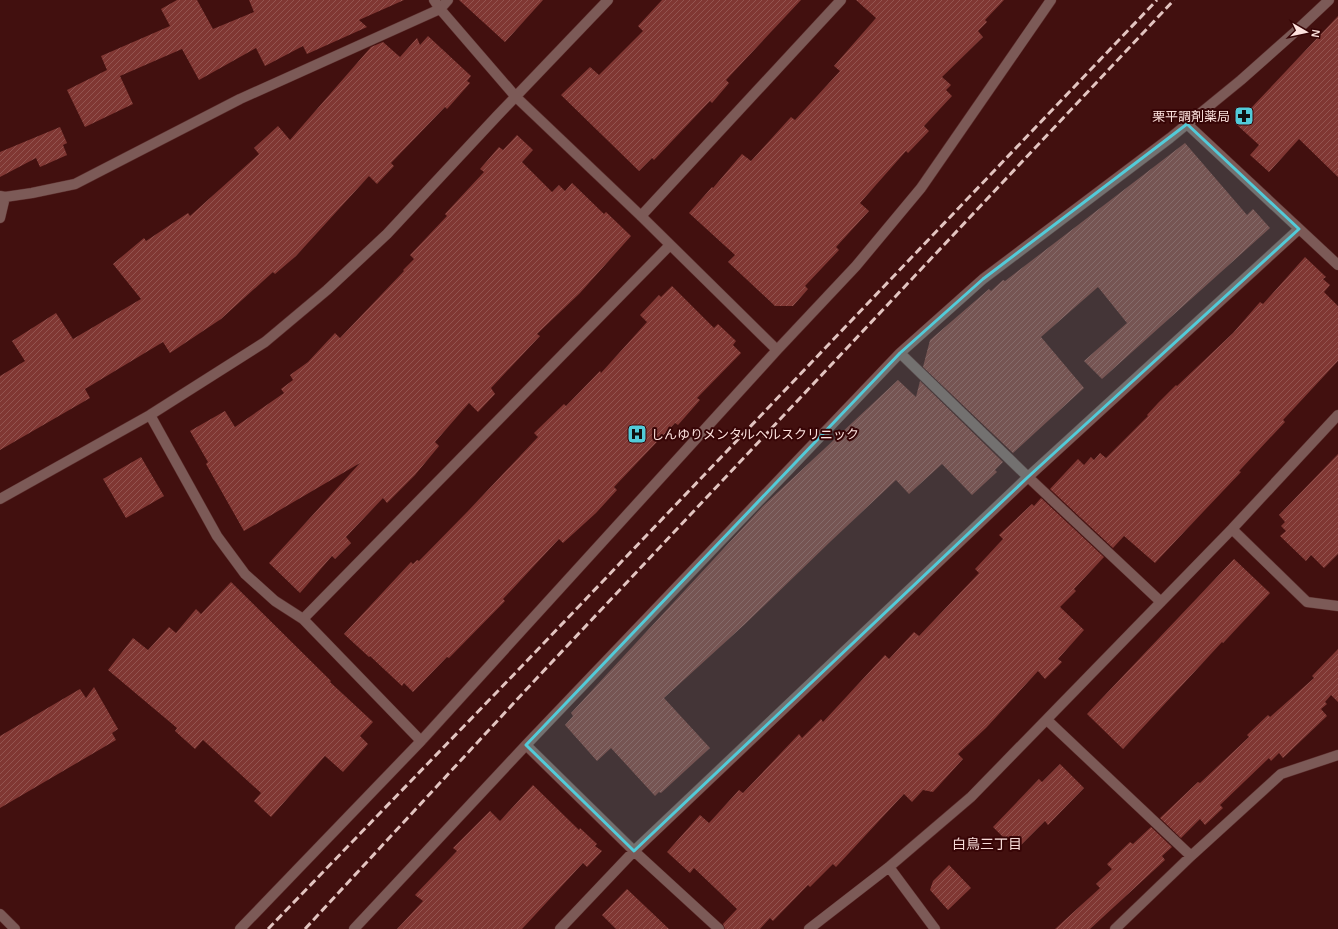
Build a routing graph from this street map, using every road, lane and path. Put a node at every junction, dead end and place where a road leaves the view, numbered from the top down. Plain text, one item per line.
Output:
1 (434, 0) edge
2 (448, 0) edge
3 (608, 0) edge
4 (840, 0) edge
5 (1052, 0) edge
6 (1329, 0) edge
7 (440, 9) junction
8 (516, 97) junction
9 (1186, 124) junction
10 (3, 196) edge
11 (641, 216) junction
12 (0, 218) edge
13 (1299, 229) junction
14 (670, 245) junction
15 (1338, 265) edge
16 (777, 350) junction
17 (900, 353) junction
18 (150, 415) junction
19 (1338, 415) edge
20 (1028, 477) junction
21 (0, 499) edge
22 (1232, 529) junction
23 (1161, 602) junction
24 (1338, 606) edge
25 (303, 618) junction
26 (1047, 720) junction
27 (421, 741) junction
28 (526, 746) junction
29 (1338, 754) edge
30 (634, 851) junction
31 (1191, 856) junction
32 (889, 867) junction
33 (0, 916) edge
34 (15, 929) edge
35 (240, 929) edge
36 (354, 929) edge
37 (560, 929) edge
38 (719, 929) edge
39 (809, 929) edge
40 (935, 929) edge
41 (1115, 929) edge

1 - 7 street
2 - 7 street
3 - 8 street
4 - 11 street
5 - 16 street
6 - 9 street
7 - 8 street
7 - 10 street
8 - 11 street
8 - 18 street
9 - 13 street
9 - 17 street
10 - 12 street
11 - 14 street
13 - 15 street
13 - 20 street
14 - 16 street
14 - 25 street
16 - 27 street
17 - 20 street
17 - 28 street
18 - 21 street
18 - 25 street
19 - 22 street
20 - 23 street
20 - 30 street
22 - 23 street
22 - 24 street
23 - 26 street
25 - 27 street
26 - 31 street
26 - 32 street
27 - 35 street
28 - 30 street
28 - 36 street
29 - 31 street
30 - 37 street
30 - 38 street
31 - 41 street
32 - 39 street
32 - 40 street
33 - 34 street

